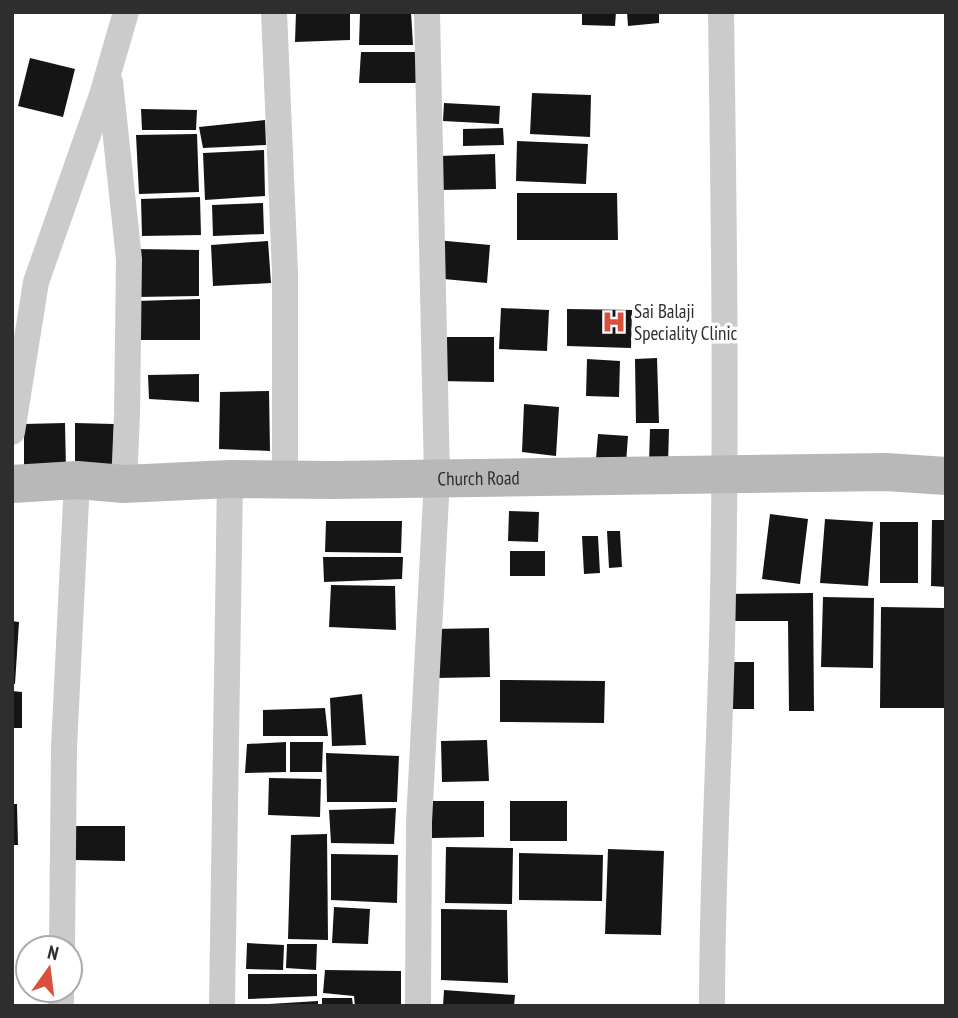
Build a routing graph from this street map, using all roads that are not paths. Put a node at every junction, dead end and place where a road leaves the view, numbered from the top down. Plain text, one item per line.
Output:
1 (126, 12) edge
2 (274, 12) edge
3 (427, 12) edge
4 (720, 12) edge
5 (109, 70) junction
6 (12, 432) edge
7 (724, 474) junction
8 (946, 476) edge
9 (437, 478) junction
10 (230, 479) junction
11 (77, 480) junction
12 (285, 480) junction
13 (12, 484) edge
14 (124, 484) junction
15 (62, 934) edge
16 (222, 1006) edge
17 (418, 1006) edge
18 (712, 1006) edge

1 - 5 street
2 - 12 street
3 - 9 street
4 - 7 street
5 - 6 street
5 - 14 street
7 - 8 main road, Church Road
7 - 9 main road, Church Road
7 - 18 street
9 - 12 main road, Church Road
9 - 17 street
10 - 12 main road, Church Road
10 - 14 main road, Church Road
10 - 16 street
11 - 13 main road, Church Road
11 - 14 main road, Church Road
11 - 15 street

